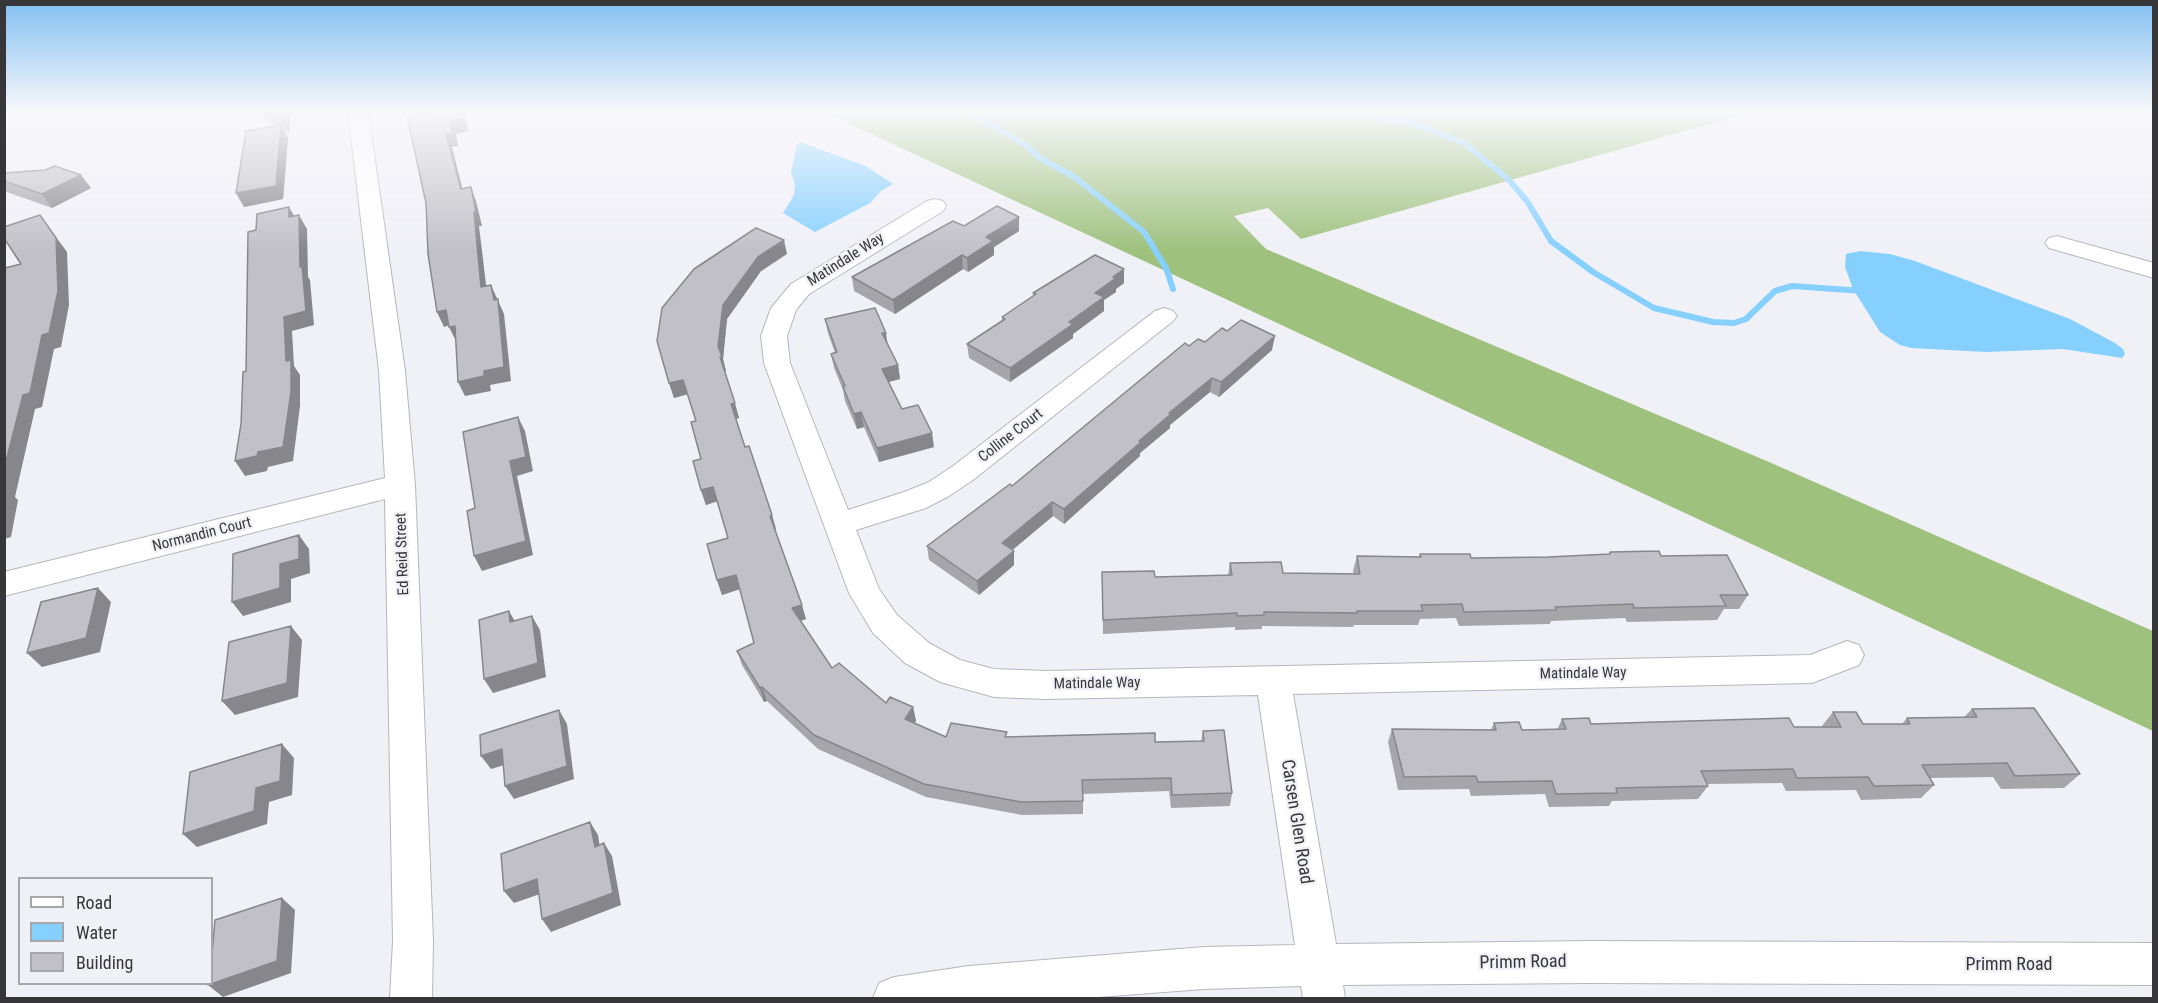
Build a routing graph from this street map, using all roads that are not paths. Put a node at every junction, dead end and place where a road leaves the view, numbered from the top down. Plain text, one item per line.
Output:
1 (364, 158) edge
2 (935, 206) dead end
3 (2057, 243) dead end
4 (2154, 271) edge
5 (1164, 316) dead end
6 (400, 485) junction
7 (839, 524) junction
8 (4, 584) edge
9 (1847, 655) dead end
10 (1273, 680) junction
11 (2154, 964) edge
12 (1321, 982) edge
13 (411, 999) edge
14 (894, 999) edge

1 - 6 street, Ed Reid Street
2 - 7 street, Matindale Way
3 - 4 street
5 - 7 street, Colline Court
6 - 8 street, Normandin Court
6 - 13 street, Ed Reid Street
7 - 10 street, Matindale Way
9 - 10 street, Matindale Way
10 - 12 street, Carsen Glen Road
11 - 12 street, Primm Road
12 - 14 street, Primm Road

